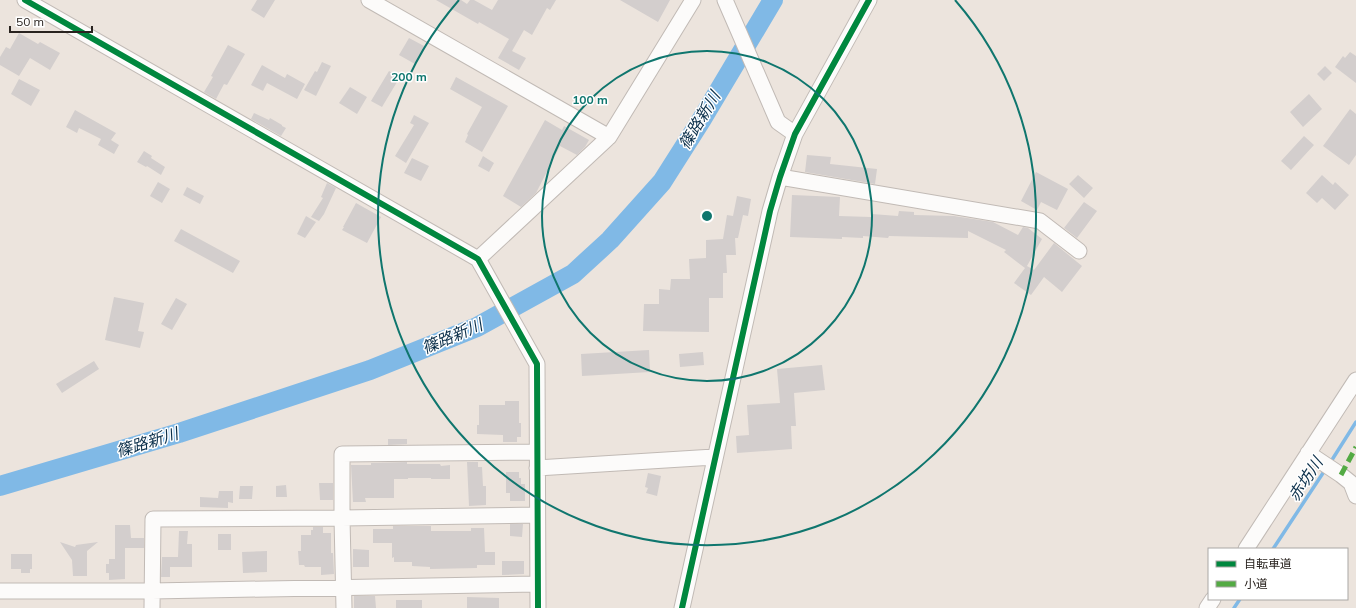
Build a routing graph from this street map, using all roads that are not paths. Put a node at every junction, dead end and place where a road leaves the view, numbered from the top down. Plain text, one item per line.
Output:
1 (25, 0) edge
2 (369, 0) edge
3 (693, 0) edge
4 (725, 0) edge
5 (869, 0) edge
6 (795, 134) junction
7 (609, 137) junction
8 (780, 177) junction
9 (1079, 251) dead end
10 (478, 259) junction
11 (1356, 380) edge
12 (537, 452) junction
13 (1308, 453) junction
14 (714, 457) junction
15 (537, 468) junction
16 (1356, 496) edge
17 (537, 515) junction
18 (342, 518) junction
19 (1247, 548) edge
20 (537, 584) junction
21 (344, 588) junction
22 (0, 591) edge
23 (152, 591) junction
24 (152, 608) edge
25 (344, 608) edge
26 (538, 608) edge
27 (682, 608) edge

1 - 10 street
2 - 7 street
3 - 7 street
4 - 6 street
5 - 6 street
6 - 8 street
7 - 10 street
8 - 9 street
8 - 14 street
10 - 12 street
11 - 13 street
12 - 15 street
12 - 18 street
13 - 16 street
13 - 19 street
14 - 15 street
14 - 27 street
15 - 17 street
17 - 18 street
17 - 20 street
18 - 21 street
18 - 23 street
20 - 21 street
20 - 26 street
21 - 23 street
21 - 25 street
22 - 23 street
23 - 24 street

